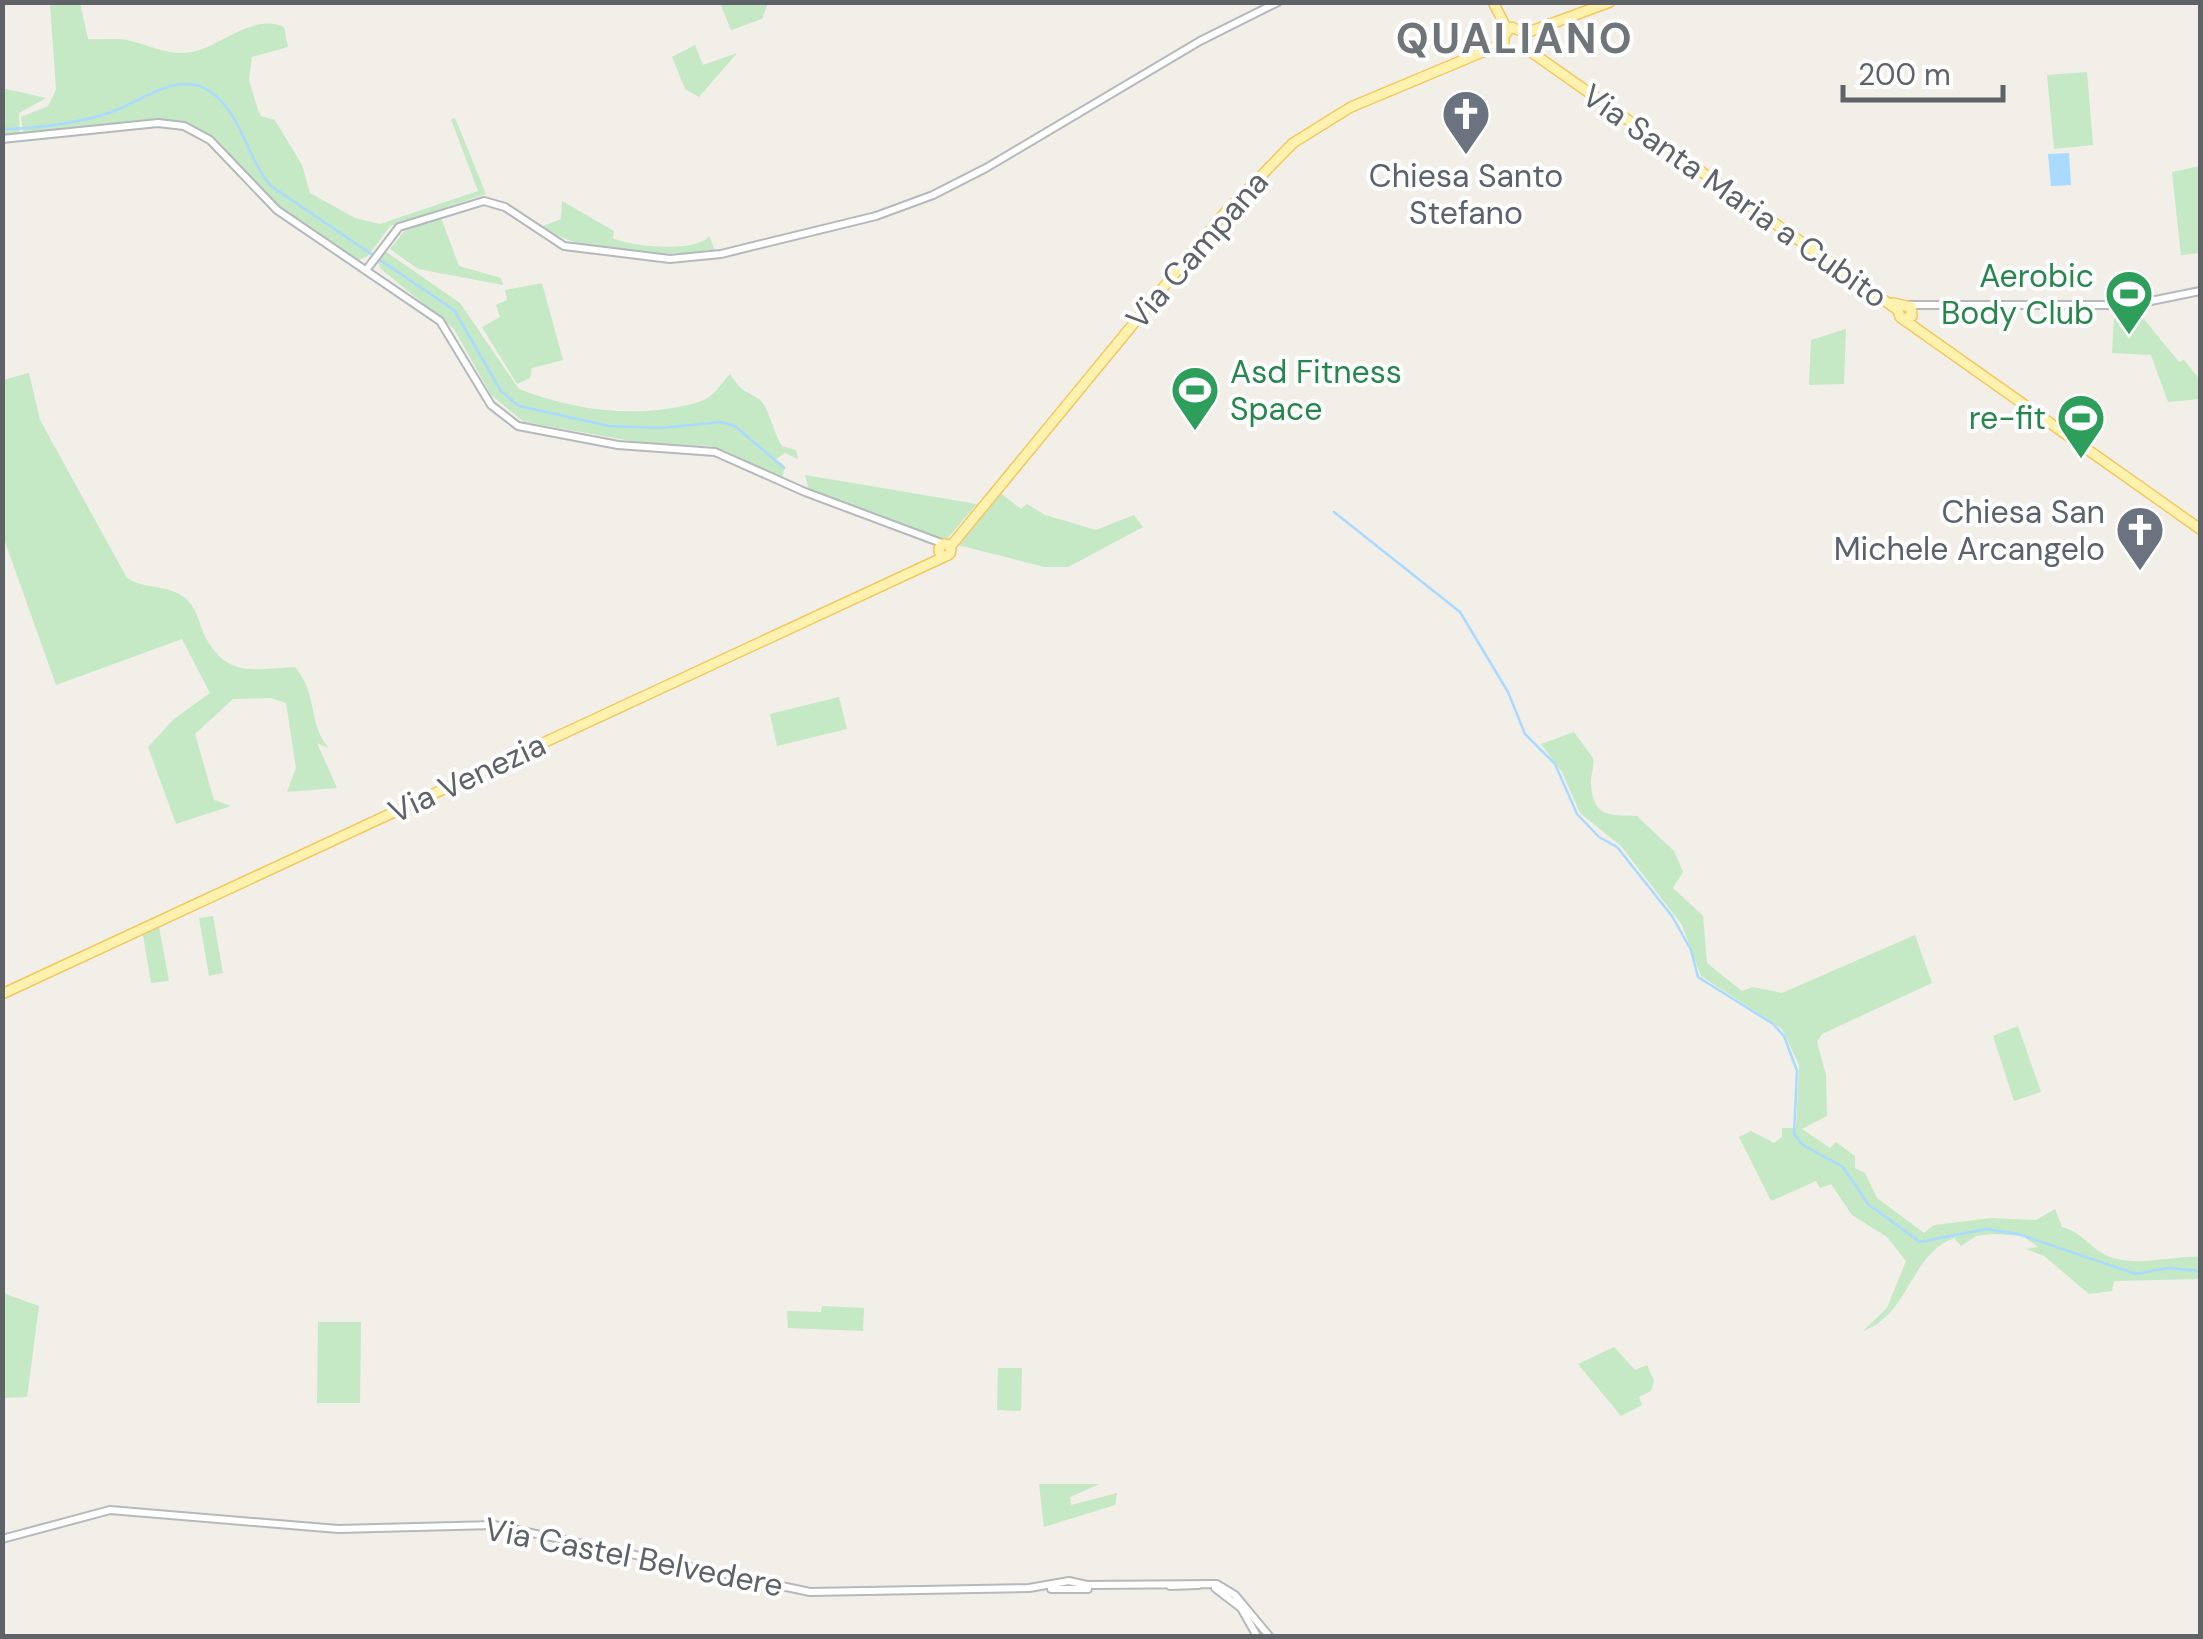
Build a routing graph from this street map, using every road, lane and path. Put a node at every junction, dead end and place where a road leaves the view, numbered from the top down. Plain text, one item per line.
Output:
1 (1278, 2) edge
2 (1493, 2) edge
3 (1610, 2) edge
4 (1508, 29) junction
5 (1526, 34) junction
6 (1504, 44) junction
7 (1524, 46) junction
8 (2, 140) edge
9 (367, 268) junction
10 (2200, 290) edge
11 (1906, 311) junction
12 (2200, 529) edge
13 (943, 546) junction
14 (932, 563) joint
15 (2, 994) edge
16 (2, 1539) edge
17 (1070, 1586) junction
18 (1257, 1636) edge
19 (1269, 1636) edge

1 - 9 street
2 - 4 main road
3 - 5 main road
4 - 5 main road
4 - 6 main road
5 - 7 main road
6 - 7 main road
6 - 13 main road, Via Campana
7 - 11 main road, Via Santa Maria a Cubito
8 - 9 street
9 - 13 street
10 - 11 street
11 - 12 main road, Via Santa Maria a Cubito
13 - 14 main road, Via Campana
14 - 15 main road, Via Venezia
16 - 17 street, Via Castel Belvedere
17 - 18 street
17 - 19 street

